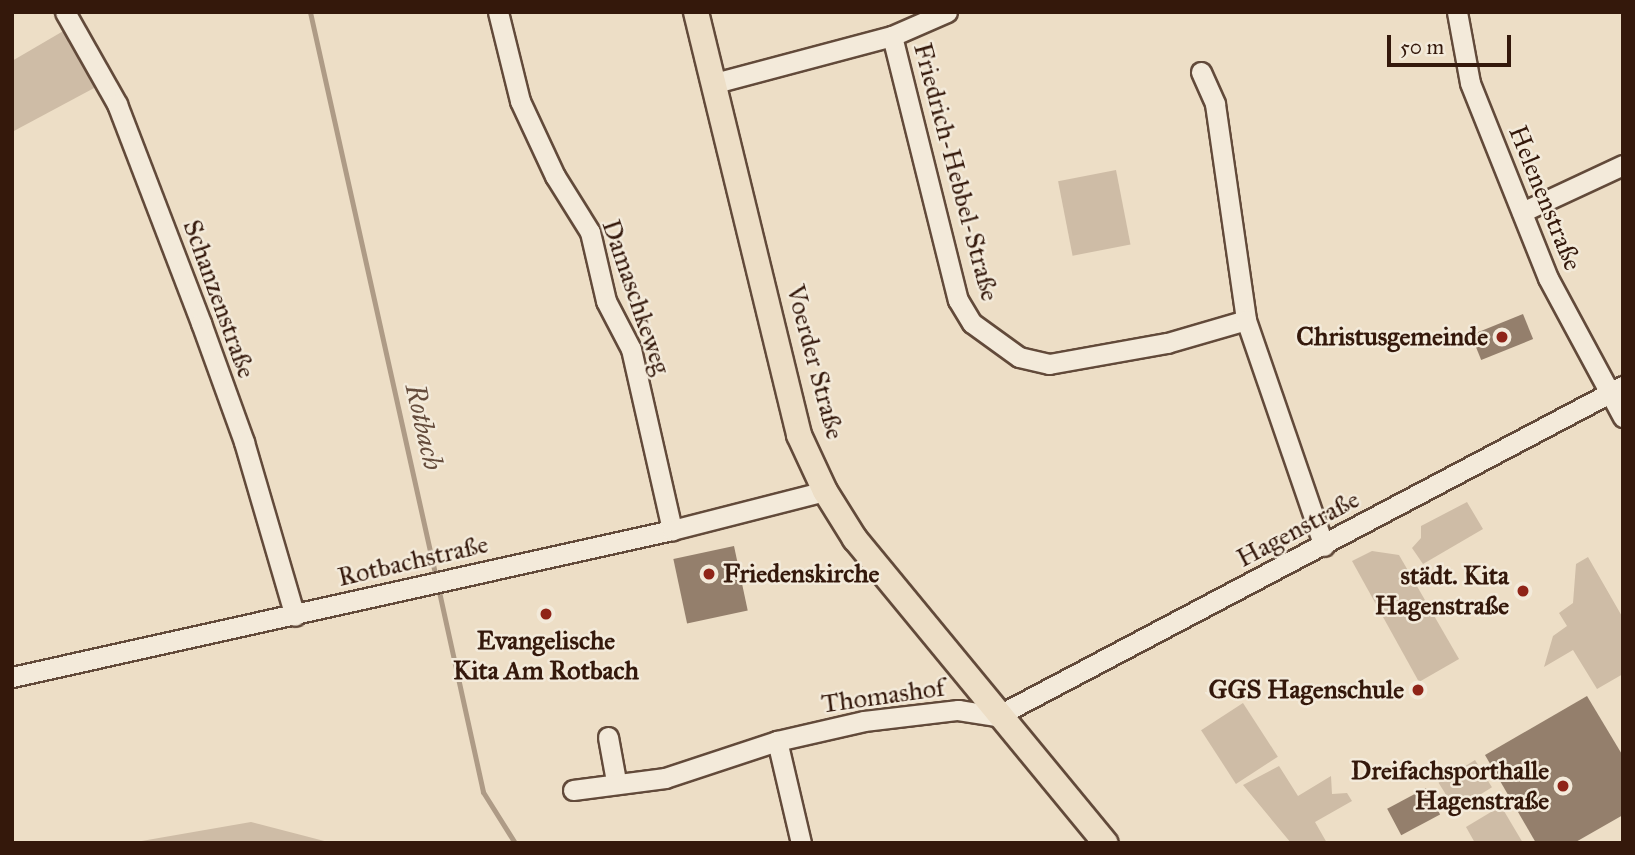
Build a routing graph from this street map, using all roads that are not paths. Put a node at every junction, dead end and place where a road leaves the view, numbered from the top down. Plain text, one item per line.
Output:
1 (65, 12) edge
2 (498, 12) edge
3 (696, 12) edge
4 (947, 12) edge
5 (1457, 12) edge
6 (891, 36) junction
7 (1201, 72) dead end
8 (715, 83) junction
9 (1623, 165) edge
10 (1522, 212) junction
11 (1246, 320) junction
12 (1615, 390) edge
13 (1623, 418) edge
14 (825, 491) junction
15 (672, 530) junction
16 (1324, 545) junction
17 (295, 616) junction
18 (12, 677) edge
19 (997, 716) junction
20 (608, 737) dead end
21 (777, 741) junction
22 (616, 781) junction
23 (573, 790) dead end
24 (801, 843) edge
25 (1106, 843) edge

1 - 17 street, Schanzenstraße
2 - 15 street, Damaschkeweg
3 - 8 main road, Voerder Straße
4 - 6 street
5 - 10 street, Helenenstraße
6 - 8 street
6 - 11 street, Friedrich-Hebbel-Straße
7 - 11 street
8 - 14 main road, Voerder Straße
9 - 10 street
10 - 12 street, Helenenstraße
11 - 16 street
12 - 13 street, Helenenstraße
12 - 16 street, Hagenstraße
14 - 15 street, Rotbachstraße
14 - 19 main road, Voerder Straße
15 - 17 street, Rotbachstraße
16 - 19 street, Hagenstraße
17 - 18 street, Rotbachstraße
19 - 21 street, Thomashof
19 - 25 main road, Voerder Straße
20 - 22 street
21 - 22 street, Thomashof
21 - 24 street
22 - 23 street, Thomashof

